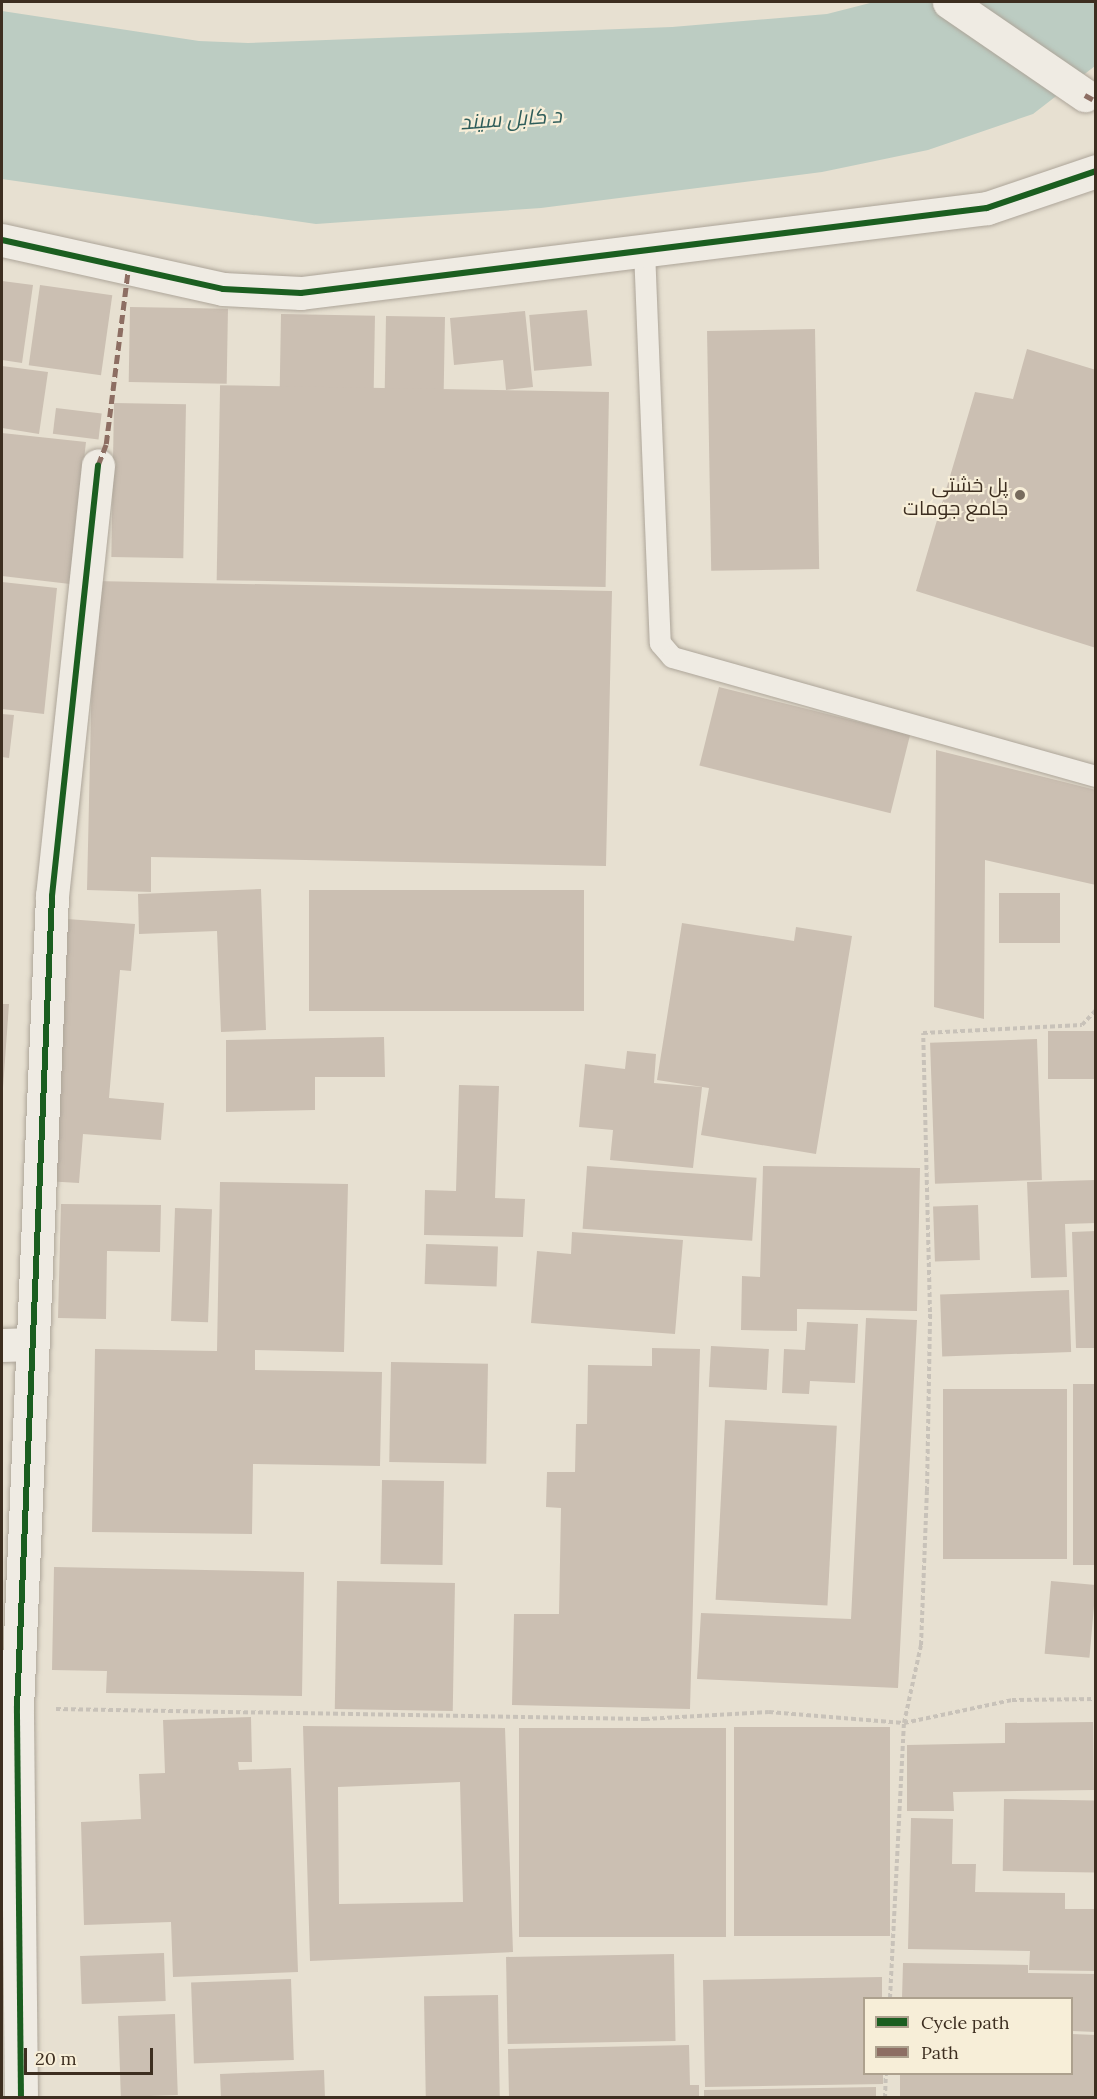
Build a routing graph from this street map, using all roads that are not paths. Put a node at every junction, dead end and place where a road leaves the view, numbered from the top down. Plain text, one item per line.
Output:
1 (949, 2) edge
2 (1084, 95) dead end
3 (1095, 171) edge
4 (2, 240) edge
5 (644, 250) junction
6 (98, 465) dead end
7 (1095, 776) edge
8 (16, 1344) edge
9 (21, 2097) edge

1 - 2 street
3 - 5 street
4 - 5 street
5 - 7 lane
6 - 8 street
8 - 9 street

